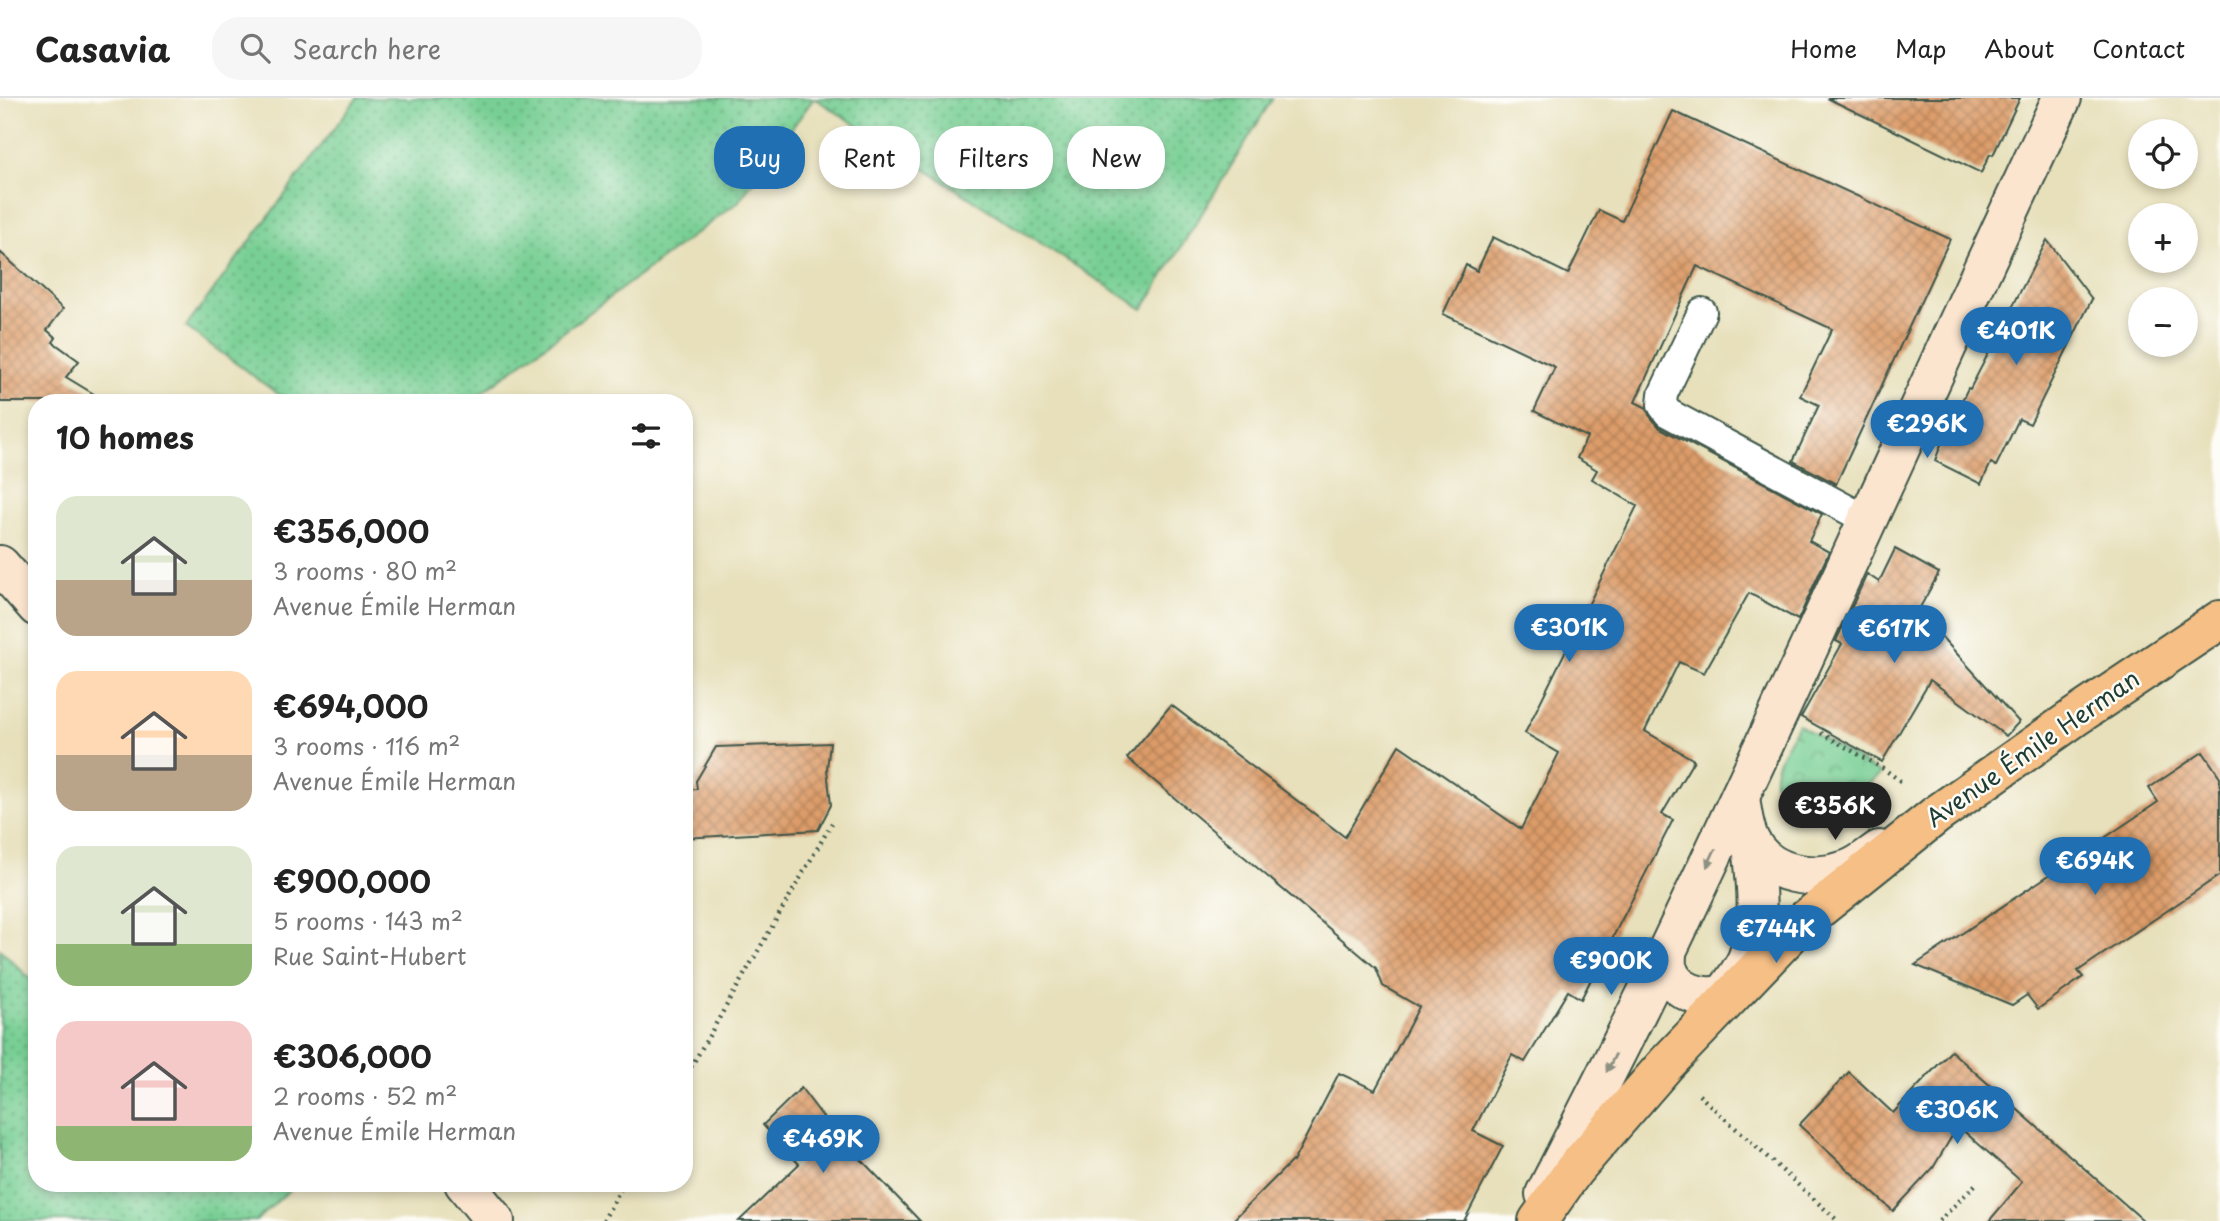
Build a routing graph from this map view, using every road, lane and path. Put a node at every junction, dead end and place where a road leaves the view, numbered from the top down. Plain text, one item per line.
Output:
1 (2062, 98) edge
2 (1702, 312) dead end
3 (1867, 520) junction
4 (0, 565) edge
5 (28, 597) edge
6 (2220, 620) edge
7 (1781, 710) junction
8 (1740, 797) junction
9 (1936, 815) junction
10 (832, 823) dead end
11 (1752, 845) junction
12 (1667, 952) junction
13 (1736, 986) junction
14 (1673, 1056) junction
15 (693, 1063) edge
16 (1976, 1184) dead end
17 (471, 1192) edge
18 (619, 1192) edge
19 (495, 1221) edge
20 (603, 1221) edge
21 (1531, 1221) edge
22 (1538, 1221) edge
23 (1838, 1221) edge
24 (1939, 1221) edge

1 - 3 street
2 - 3 lane
3 - 7 street
4 - 5 street
6 - 9 main road, Avenue Émile Herman
7 - 8 street
7 - 9 path
8 - 11 street
8 -> 12 street
9 - 11 street
9 - 13 main road, Avenue Émile Herman
10 - 15 path
11 - 13 street
12 - 13 street
12 -> 21 street
13 - 14 main road, Avenue Émile Herman
14 - 22 main road, Avenue Émile Herman
14 - 23 path
16 - 24 path
17 - 19 street
18 - 20 path

